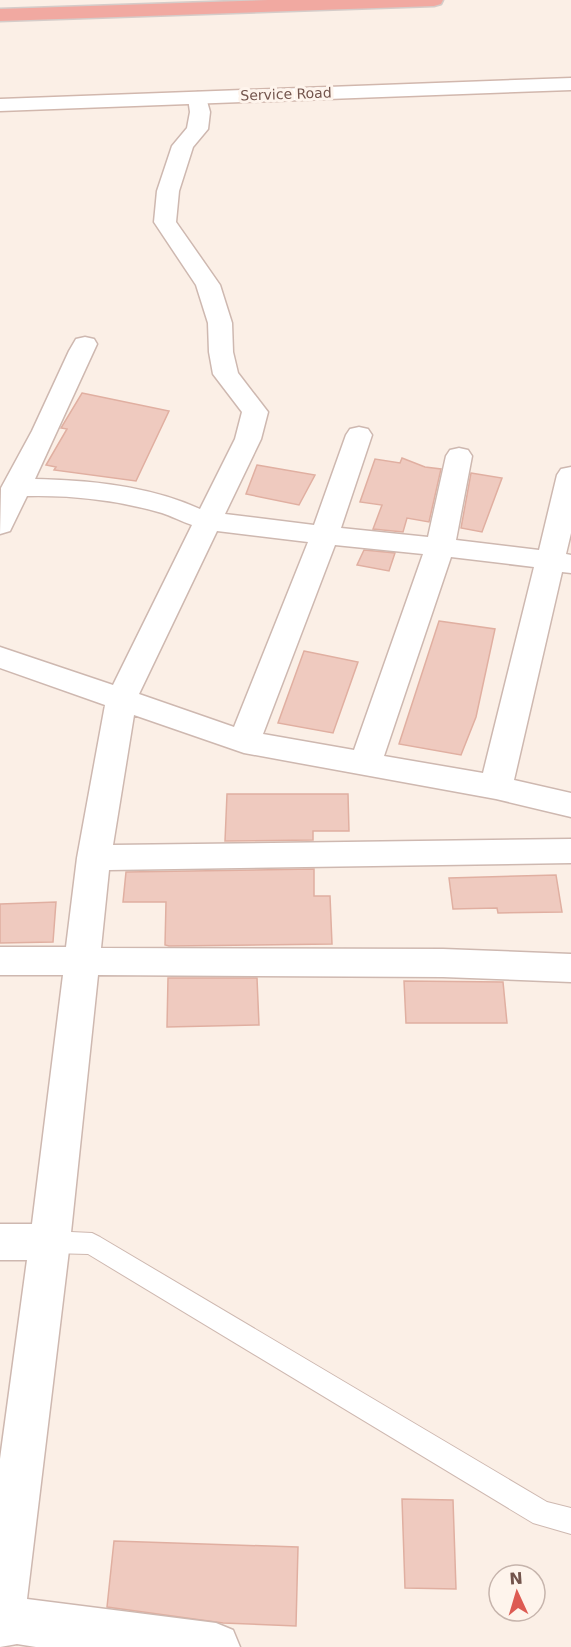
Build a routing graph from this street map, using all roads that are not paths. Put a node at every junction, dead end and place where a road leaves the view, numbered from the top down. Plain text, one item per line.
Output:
1 (434, 0) edge
2 (0, 15) edge
3 (571, 84) edge
4 (198, 98) junction
5 (0, 105) edge
6 (85, 344) dead end
7 (359, 435) dead end
8 (459, 456) dead end
9 (571, 475) edge
10 (15, 488) junction
11 (206, 521) junction
12 (0, 525) edge
13 (324, 537) junction
14 (440, 547) junction
15 (560, 562) edge
16 (0, 657) edge
17 (121, 700) junction
18 (244, 742) junction
19 (365, 764) junction
20 (496, 788) junction
21 (571, 805) edge
22 (571, 851) edge
23 (94, 858) junction
24 (0, 961) edge
25 (83, 963) junction
26 (571, 968) edge
27 (0, 1242) edge
28 (50, 1242) junction
29 (571, 1521) edge
30 (1, 1622) edge
31 (216, 1647) edge

1 - 2 highway
3 - 4 street, Service Road
4 - 5 street, Service Road
4 - 11 street
6 - 10 street
7 - 13 street
8 - 14 street
9 - 15 street
10 - 11 street
10 - 12 street
11 - 13 street
11 - 17 street
13 - 14 street
13 - 18 street
14 - 15 street
14 - 19 street
15 - 20 street
16 - 17 street
17 - 18 street
17 - 23 street
18 - 19 street
19 - 20 street
20 - 21 street
22 - 23 street
23 - 25 street
24 - 25 street
25 - 26 street
25 - 28 street
27 - 28 street
28 - 29 lane
28 - 30 street
30 - 31 street

